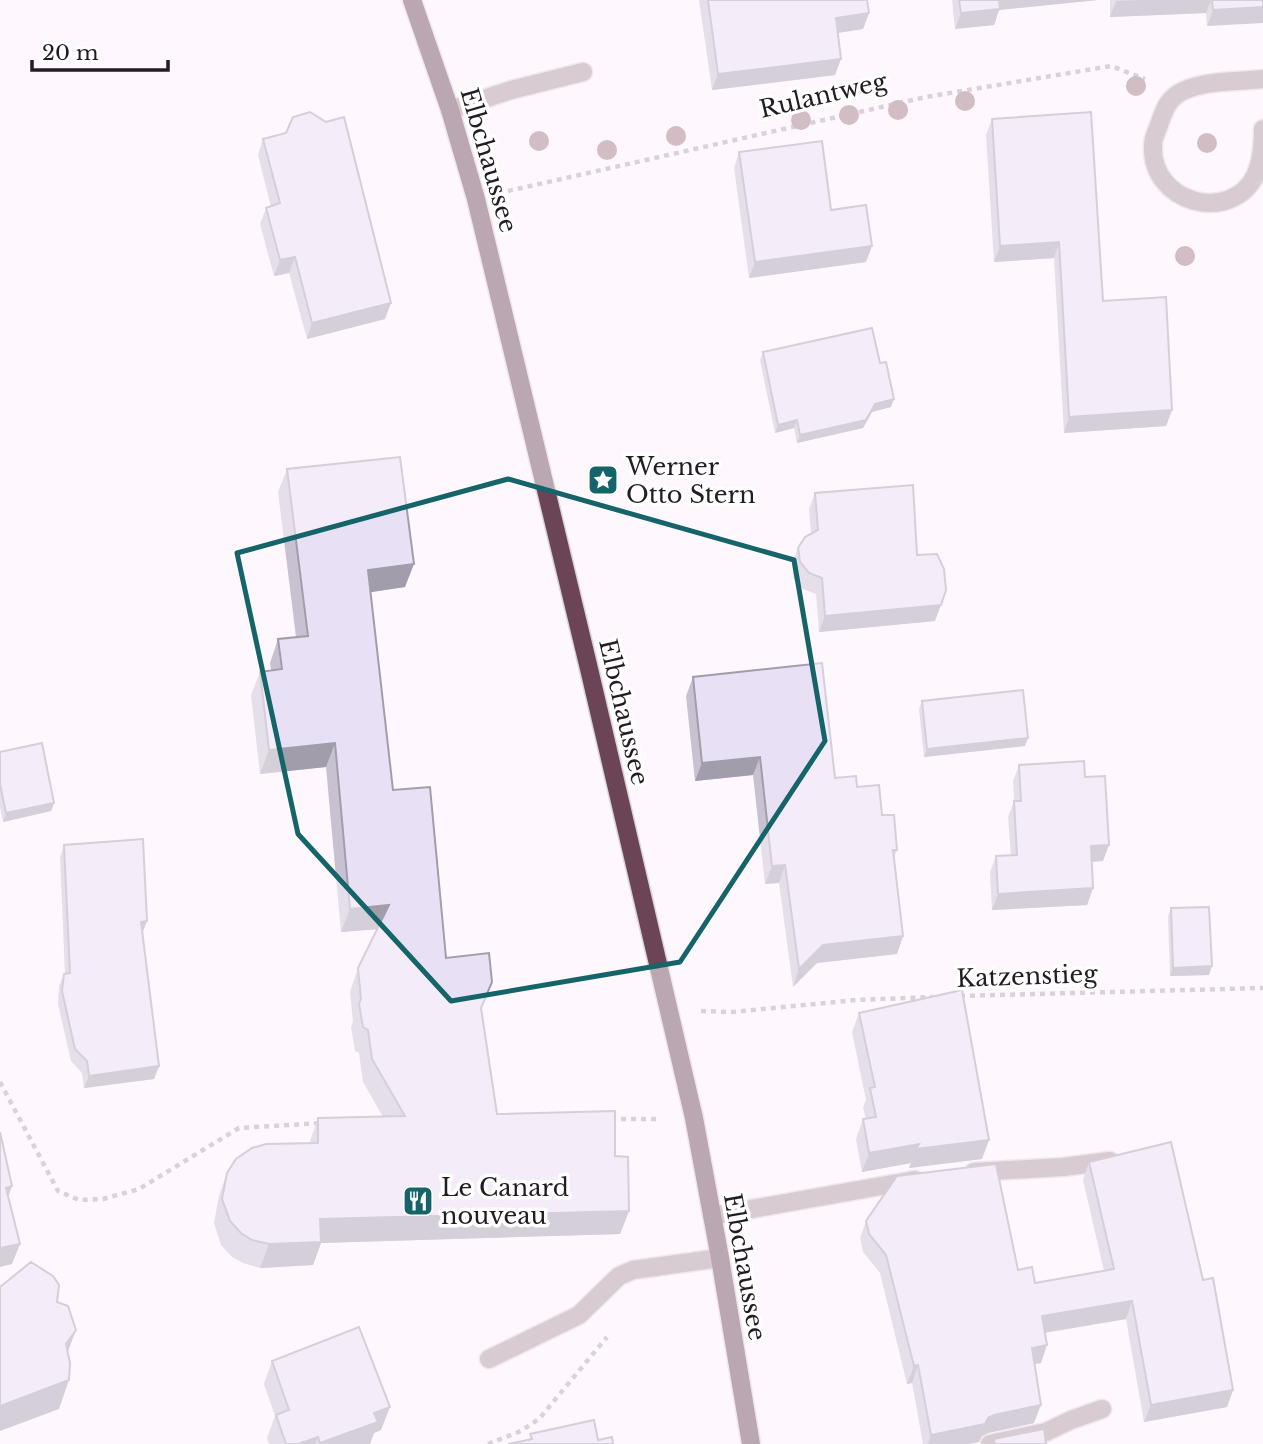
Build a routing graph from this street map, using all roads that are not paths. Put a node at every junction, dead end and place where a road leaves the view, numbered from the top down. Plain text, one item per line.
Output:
1 (412, 0) edge
2 (583, 72) dead end
3 (1263, 79) edge
4 (450, 110) junction
5 (1263, 129) edge
6 (1115, 1160) edge
7 (959, 1174) edge
8 (931, 1178) edge
9 (712, 1216) junction
10 (720, 1258) junction
11 (489, 1359) dead end
12 (1102, 1409) dead end
13 (751, 1444) edge
14 (990, 1444) edge

1 - 4 main road, Elbchaussee
2 - 4 street
3 - 5 street
4 - 9 main road, Elbchaussee
6 - 7 street
8 - 9 street
9 - 10 main road, Elbchaussee
10 - 11 street
10 - 13 main road, Elbchaussee
12 - 14 street

